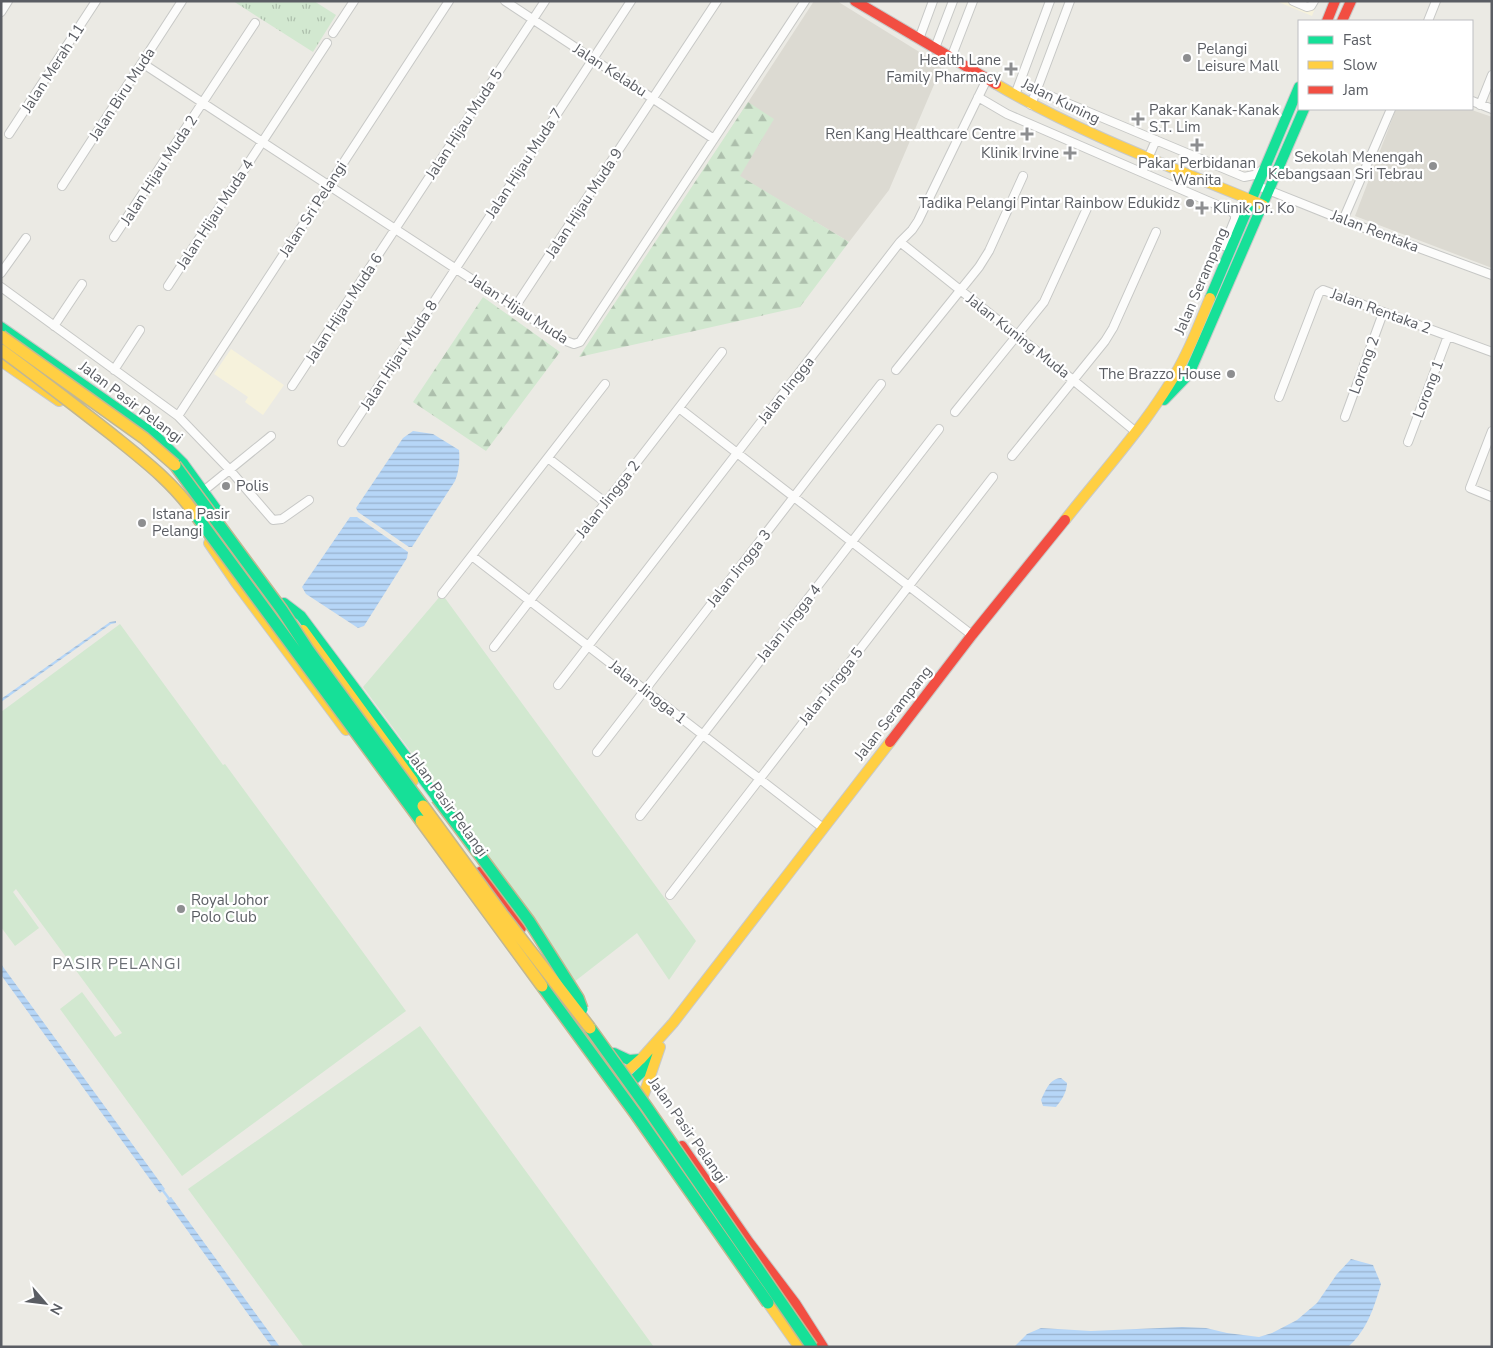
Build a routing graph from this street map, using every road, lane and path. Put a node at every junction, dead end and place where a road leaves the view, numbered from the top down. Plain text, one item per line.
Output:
1 (8, 1) edge
2 (96, 1) edge
3 (182, 1) edge
4 (354, 1) edge
5 (449, 1) edge
6 (505, 1) edge
7 (545, 1) edge
8 (631, 1) edge
9 (718, 1) edge
10 (805, 1) edge
11 (855, 1) edge
12 (933, 1) edge
13 (953, 1) edge
14 (973, 1) edge
15 (1050, 1) edge
16 (1070, 1) edge
17 (1293, 1) edge
18 (1314, 1) edge
19 (1335, 1) edge
20 (1351, 1) edge
21 (1436, 1) edge
22 (1, 12) edge
23 (533, 20) junction
24 (1327, 20) edge
25 (1342, 20) edge
26 (1428, 20) edge
27 (255, 23) dead end
28 (333, 33) dead end
29 (919, 39) junction
30 (328, 42) dead end
31 (935, 48) junction
32 (951, 58) junction
33 (593, 59) junction
34 (142, 63) junction
35 (1492, 75) edge
36 (988, 79) junction
37 (1298, 89) edge
38 (1036, 90) junction
39 (1014, 95) junction
40 (978, 97) junction
41 (653, 99) junction
42 (1473, 101) edge
43 (203, 102) junction
44 (1480, 104) junction
45 (1031, 105) junction
46 (1492, 109) edge
47 (1304, 110) edge
48 (1391, 110) edge
49 (1069, 123) junction
50 (9, 134) dead end
51 (714, 139) junction
52 (1062, 139) junction
53 (1156, 140) junction
54 (262, 141) junction
55 (1149, 157) junction
56 (1266, 167) junction
57 (1142, 172) junction
58 (1023, 176) dead end
59 (328, 185) junction
60 (62, 186) dead end
61 (1258, 186) junction
62 (1270, 191) junction
63 (1252, 200) junction
64 (1089, 204) dead end
65 (1264, 205) junction
66 (1343, 220) junction
67 (395, 229) junction
68 (1156, 232) dead end
69 (114, 237) dead end
70 (26, 238) dead end
71 (900, 242) junction
72 (1224, 246) dead end
73 (455, 268) junction
74 (1, 273) edge
75 (1492, 275) edge
76 (82, 284) dead end
77 (168, 286) dead end
78 (1, 287) edge
79 (961, 290) junction
80 (516, 307) junction
81 (1383, 313) junction
82 (54, 326) junction
83 (1, 327) edge
84 (140, 330) dead end
85 (1016, 334) junction
86 (1, 336) edge
87 (1448, 336) junction
88 (1, 350) edge
89 (722, 352) dead end
90 (1492, 352) edge
91 (1, 361) edge
92 (114, 370) junction
93 (896, 370) dead end
94 (1074, 380) junction
95 (605, 384) dead end
96 (881, 384) dead end
97 (292, 386) dead end
98 (1279, 397) dead end
99 (679, 408) junction
100 (955, 412) dead end
101 (178, 416) junction
102 (1345, 417) dead end
103 (1138, 428) junction
104 (939, 429) dead end
105 (1492, 431) edge
106 (270, 436) dead end
107 (342, 442) dead end
108 (1408, 442) dead end
109 (737, 453) junction
110 (1012, 456) dead end
111 (548, 458) junction
112 (229, 469) junction
113 (993, 476) dead end
114 (204, 491) junction
115 (793, 497) junction
116 (1492, 497) edge
117 (309, 500) dead end
118 (606, 502) junction
119 (183, 508) junction
120 (852, 542) junction
121 (472, 556) junction
122 (908, 586) junction
123 (442, 594) dead end
124 (530, 600) junction
125 (284, 604) junction
126 (972, 636) junction
127 (588, 646) junction
128 (494, 647) dead end
129 (558, 685) dead end
130 (645, 689) junction
131 (703, 734) junction
132 (597, 752) dead end
133 (760, 778) junction
134 (640, 816) dead end
135 (823, 828) junction
136 (670, 895) dead end
137 (673, 1023) junction
138 (587, 1024) junction
139 (660, 1047) junction
140 (614, 1053) junction
141 (641, 1059) junction
142 (631, 1076) junction
143 (611, 1084) junction
144 (619, 1094) junction
145 (644, 1094) junction
146 (793, 1347) edge
147 (799, 1347) edge
148 (812, 1347) edge
149 (823, 1347) edge

1 - 22 street
2 - 50 street, Jalan Merah 11
3 - 34 street, Jalan Biru Muda
4 - 28 street
5 - 59 street, Jalan Sri Pelangi
6 - 23 street, Jalan Kelabu
7 - 23 street, Jalan Hijau Muda 5
8 - 33 street, Jalan Hijau Muda 7
9 - 41 street, Jalan Hijau Muda 9
10 - 51 street, Jalan Hijau Muda
11 - 29 main road, Jalan Kuning
12 - 29 street
13 - 31 street
14 - 32 street
15 - 39 street
16 - 38 street
17 - 18 street
19 - 24 main road
20 - 25 main road
21 - 26 street
23 - 33 street, Jalan Kelabu
23 - 67 street, Jalan Hijau Muda 5
27 - 43 street, Jalan Hijau Muda 2
29 - 31 main road, Jalan Kuning
30 - 54 street, Jalan Hijau Muda 4
31 - 32 main road, Jalan Kuning
32 - 36 main road, Jalan Kuning
33 - 41 street, Jalan Kelabu
33 - 73 street, Jalan Hijau Muda 7
34 - 43 street, Jalan Hijau Muda
34 - 60 street, Jalan Biru Muda
35 - 44 street
36 - 39 main road, Jalan Kuning
36 - 40 street, Jalan Jingga
37 - 56 main road, Jalan Serampang
38 - 45 street
38 - 53 street
39 - 45 main road, Jalan Kuning
40 - 52 street
40 - 71 street, Jalan Jingga
41 - 51 street, Jalan Kelabu
41 - 80 street, Jalan Hijau Muda 9
42 - 44 street
43 - 54 street, Jalan Hijau Muda
43 - 69 street, Jalan Hijau Muda 2
44 - 46 street
45 - 49 main road, Jalan Kuning
47 - 62 main road, Jalan Serampang
48 - 66 street
49 - 52 street
49 - 55 main road, Jalan Kuning
51 - 80 street, Jalan Hijau Muda
52 - 57 street
53 - 55 street
53 - 56 street
54 - 59 street, Jalan Hijau Muda
54 - 77 street, Jalan Hijau Muda 4
55 - 57 street
55 - 63 main road, Jalan Kuning
56 - 61 main road, Jalan Serampang
57 - 72 street
58 - 79 street
59 - 67 street, Jalan Hijau Muda
59 - 101 street, Jalan Sri Pelangi
61 - 62 street, Jalan Rentaka
61 - 63 main road, Jalan Serampang
62 - 65 main road, Jalan Serampang
62 - 66 street, Jalan Rentaka
63 - 65 main road, Jalan Kuning
63 - 103 main road, Jalan Serampang
64 - 85 street
65 - 103 main road, Jalan Serampang
66 - 75 street, Jalan Rentaka
67 - 73 street, Jalan Hijau Muda
67 - 97 street, Jalan Hijau Muda 6
68 - 94 street
70 - 74 street
71 - 79 street, Jalan Kuning Muda
71 - 109 street, Jalan Jingga
73 - 80 street, Jalan Hijau Muda
73 - 107 street, Jalan Hijau Muda 8
76 - 82 street
78 - 82 street
79 - 85 street, Jalan Kuning Muda
79 - 93 street
81 - 87 street, Jalan Rentaka 2
81 - 98 street, Jalan Rentaka 2
81 - 102 street, Lorong 2
82 - 92 street
83 - 114 main road, Jalan Pasir Pelangi
84 - 92 street
85 - 94 street, Jalan Kuning Muda
85 - 100 street
86 - 138 main road, bridge
87 - 90 street, Jalan Rentaka 2
87 - 108 street, Lorong 1
88 - 147 main road, bridge
89 - 99 street, Jalan Jingga 2
91 - 119 main road
92 - 101 street
94 - 103 street, Jalan Kuning Muda
94 - 110 street
95 - 111 street
96 - 115 street, Jalan Jingga 3
99 - 109 street
99 - 118 street, Jalan Jingga 2
101 - 112 street
103 - 126 main road, Jalan Serampang
104 - 120 street, Jalan Jingga 4
105 - 116 street
106 - 112 street
109 - 115 street
109 - 127 street, Jalan Jingga
111 - 118 street
111 - 121 street
112 - 114 street
112 - 117 street
113 - 122 street, Jalan Jingga 5
114 - 119 street
114 - 125 main road, Jalan Pasir Pelangi
115 - 120 street
115 - 130 street, Jalan Jingga 3
118 - 124 street, Jalan Jingga 2
119 - 143 main road
120 - 122 street
120 - 131 street, Jalan Jingga 4
121 - 123 street
121 - 124 street, Jalan Jingga 1
122 - 126 street
122 - 133 street, Jalan Jingga 5
124 - 127 street, Jalan Jingga 1
124 - 128 street, Jalan Jingga 2
125 - 138 main road, bridge
125 - 140 main road, Jalan Pasir Pelangi
126 - 135 main road, Jalan Serampang
127 - 129 street, Jalan Jingga
127 - 130 street, Jalan Jingga 1
130 - 131 street, Jalan Jingga 1
130 - 132 street, Jalan Jingga 3
131 - 133 street, Jalan Jingga 1
131 - 134 street, Jalan Jingga 4
133 - 135 street, Jalan Jingga 1
133 - 136 street, Jalan Jingga 5
135 - 137 main road, Jalan Serampang
137 - 139 main road, Jalan Serampang
137 - 141 main road, Jalan Serampang
138 - 148 main road, bridge
139 - 142 main road, Jalan Serampang
139 - 145 main road
140 - 141 main road
140 - 142 main road, Jalan Pasir Pelangi
141 - 142 main road, Jalan Serampang
142 - 143 main road, Jalan Serampang
142 - 144 main road, Jalan Serampang
142 - 145 main road, Jalan Pasir Pelangi
143 - 144 main road
144 - 146 main road
145 - 149 main road, Jalan Pasir Pelangi

